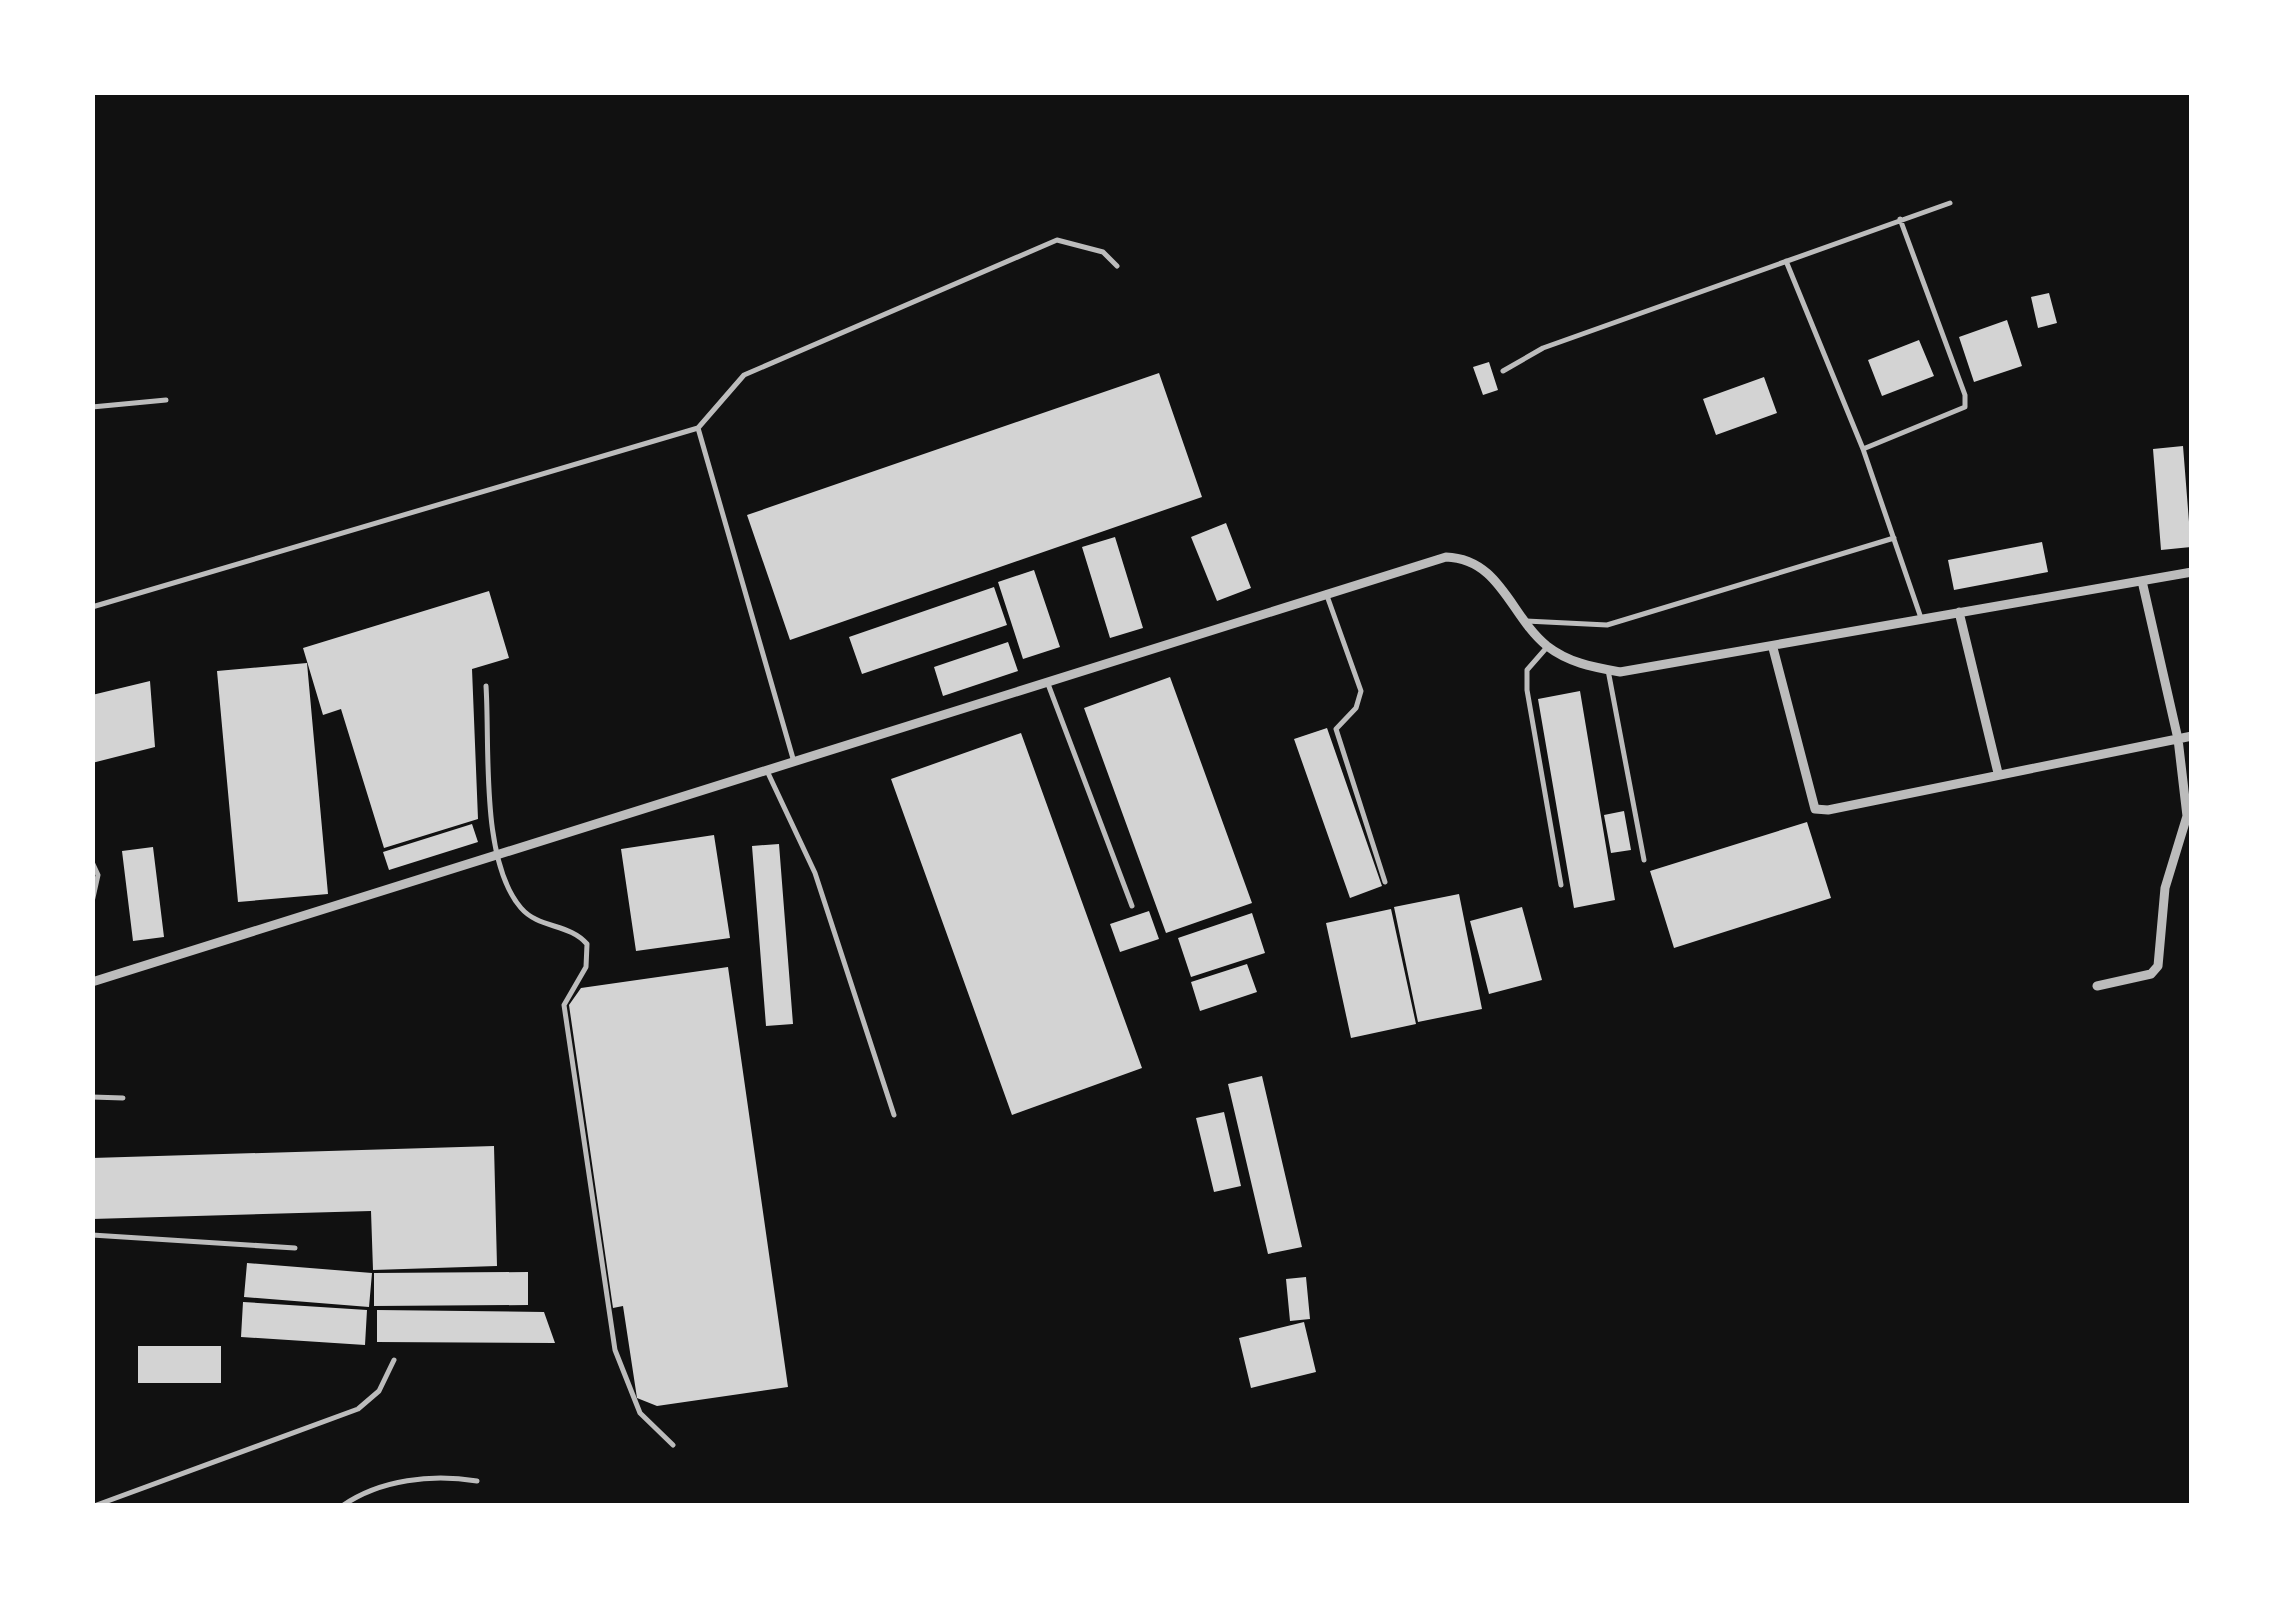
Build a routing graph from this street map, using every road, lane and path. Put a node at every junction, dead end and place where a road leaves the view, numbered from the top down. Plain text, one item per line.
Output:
1 (1950, 202) dead end
2 (1900, 219) junction
3 (1786, 260) junction
4 (1117, 266) dead end
5 (1503, 372) dead end
6 (166, 400) dead end
7 (92, 407) edge
8 (698, 428) junction
9 (1862, 449) junction
10 (1894, 538) junction
11 (2192, 572) edge
12 (2142, 580) junction
13 (1326, 592) junction
14 (92, 606) edge
15 (1958, 612) junction
16 (1920, 618) junction
17 (1522, 621) junction
18 (1548, 646) junction
19 (1773, 648) junction
20 (1608, 670) junction
21 (1047, 681) junction
22 (486, 686) dead end
23 (2192, 736) edge
24 (2178, 739) junction
25 (794, 764) junction
26 (768, 773) junction
27 (1998, 774) junction
28 (496, 855) junction
29 (1644, 860) dead end
30 (92, 862) edge
31 (1385, 882) dead end
32 (1561, 885) dead end
33 (92, 902) edge
34 (1132, 906) dead end
35 (92, 982) edge
36 (2097, 986) dead end
37 (92, 1097) edge
38 (123, 1098) dead end
39 (894, 1115) dead end
40 (92, 1235) edge
41 (295, 1248) dead end
42 (394, 1360) dead end
43 (673, 1445) dead end
44 (477, 1481) dead end
45 (94, 1506) edge
46 (342, 1506) edge

1 - 2 lane
2 - 3 lane
2 - 9 lane
3 - 5 lane
3 - 9 lane
4 - 8 lane
6 - 7 lane
8 - 14 lane
8 - 25 lane
9 - 10 lane
10 - 16 lane
10 - 17 lane
11 - 12 street
12 - 15 street
12 - 24 street
13 - 17 street
13 - 21 street
13 - 31 lane
15 - 16 street
15 - 27 street
16 - 19 street
17 - 18 street
18 - 20 street
18 - 32 lane
19 - 20 street
19 - 27 street
20 - 29 lane
21 - 25 street
21 - 34 lane
22 - 28 lane
23 - 24 street
24 - 27 street
24 - 36 street
25 - 26 street
26 - 28 street
26 - 39 lane
28 - 35 street
28 - 43 lane
30 - 33 lane
37 - 38 lane
40 - 41 lane
42 - 45 lane
44 - 46 lane

